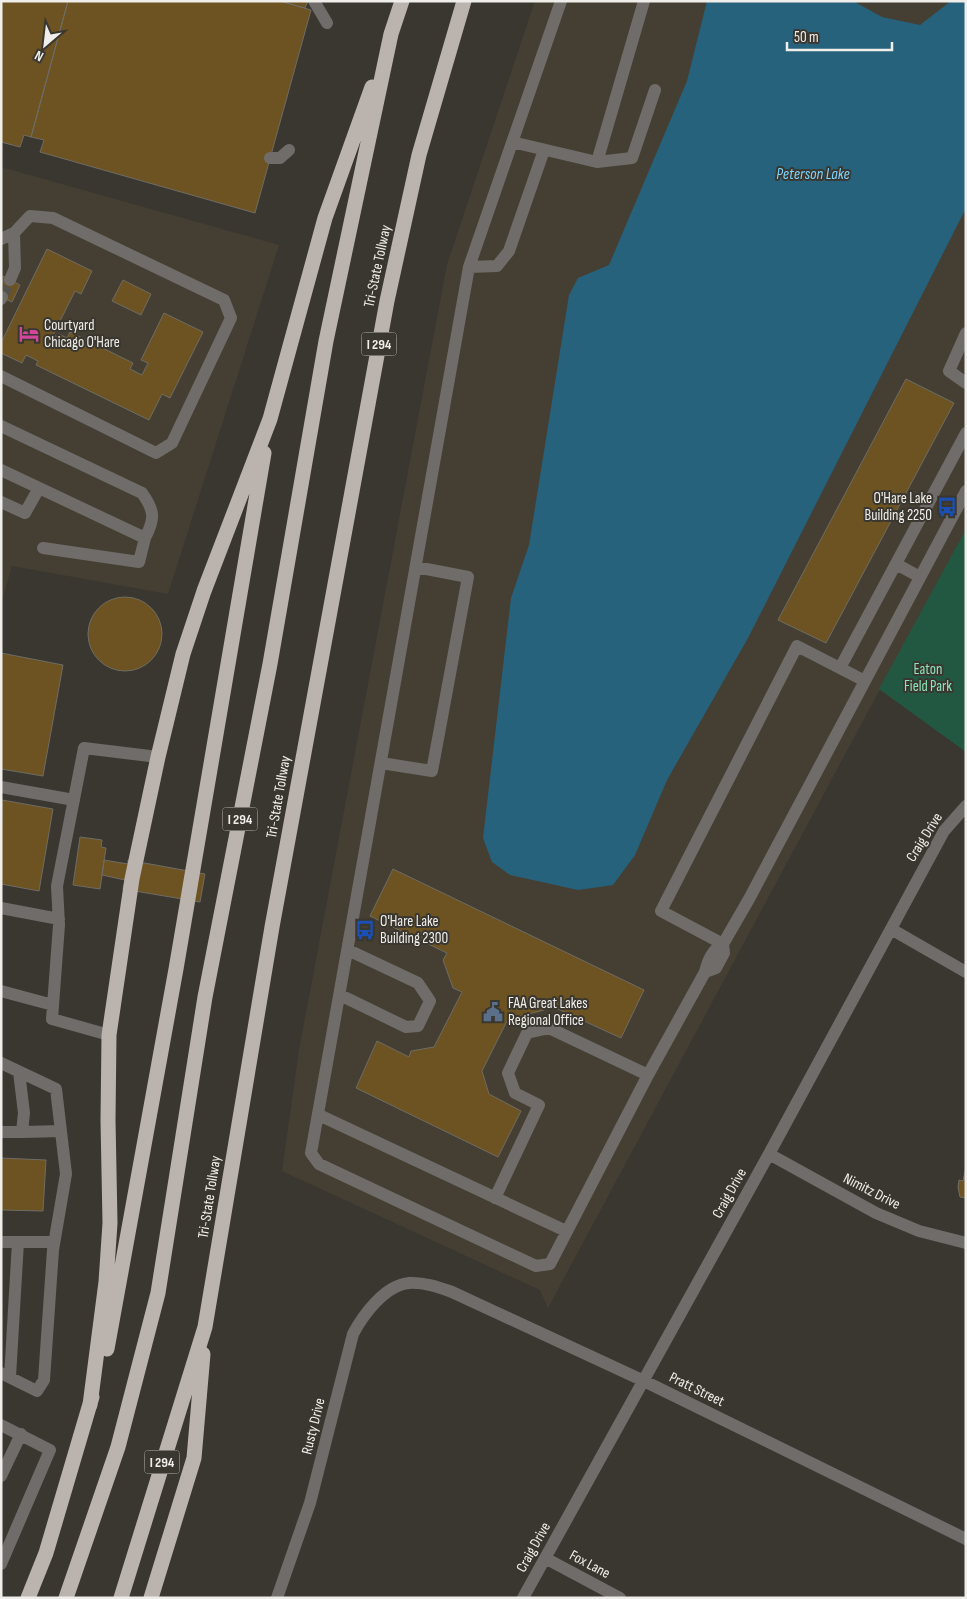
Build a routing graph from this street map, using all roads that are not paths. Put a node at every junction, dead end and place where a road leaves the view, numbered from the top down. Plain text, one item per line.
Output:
1 (314, 1) edge
2 (402, 1) edge
3 (464, 1) edge
4 (561, 1) edge
5 (644, 1) edge
6 (326, 22) dead end
7 (391, 34) junction
8 (655, 90) dead end
9 (512, 142) junction
10 (290, 150) dead end
11 (544, 150) junction
12 (270, 158) dead end
13 (597, 162) junction
14 (14, 233) junction
15 (1, 239) edge
16 (469, 267) junction
17 (10, 280) tunnel mouth
18 (966, 334) edge
19 (1, 376) edge
20 (966, 383) edge
21 (270, 419) junction
22 (1, 426) edge
23 (966, 433) edge
24 (1, 470) edge
25 (39, 488) junction
26 (966, 490) edge
27 (1, 502) edge
28 (145, 538) junction
29 (43, 548) dead end
30 (896, 564) junction
31 (416, 568) junction
32 (920, 576) junction
33 (840, 668) junction
34 (865, 680) junction
35 (158, 757) junction
36 (381, 763) junction
37 (1, 787) edge
38 (74, 800) junction
39 (966, 806) edge
40 (1, 908) edge
41 (59, 919) junction
42 (891, 929) junction
43 (722, 944) junction
44 (348, 950) junction
45 (966, 972) edge
46 (1, 991) edge
47 (340, 995) junction
48 (53, 1005) junction
49 (109, 1035) junction
50 (1, 1064) edge
51 (19, 1072) junction
52 (648, 1075) junction
53 (319, 1115) junction
54 (61, 1131) junction
55 (1, 1132) edge
56 (22, 1132) junction
57 (769, 1154) junction
58 (495, 1198) junction
59 (566, 1231) junction
60 (1, 1242) edge
61 (18, 1242) junction
62 (54, 1242) junction
63 (966, 1243) edge
64 (408, 1283) joint
65 (205, 1327) junction
66 (6, 1375) edge
67 (644, 1381) junction
68 (90, 1405) junction
69 (1, 1425) edge
70 (21, 1434) junction
71 (1, 1476) edge
72 (966, 1539) edge
73 (545, 1558) junction
74 (1, 1564) edge
75 (28, 1598) edge
76 (66, 1598) edge
77 (121, 1598) edge
78 (151, 1598) edge
79 (277, 1598) edge
80 (523, 1598) edge
81 (620, 1598) edge

1 - 6 street
2 - 7 highway, I 294
3 - 65 highway, Tri-State Tollway / I 294
4 - 9 street
5 - 13 street
7 - 21 highway
7 - 76 highway, I 294
8 - 13 street
9 - 11 street
9 - 16 street
10 - 12 street
11 - 13 street
11 - 16 street
14 - 15 street
14 - 17 street
14 - 19 street
16 - 31 street
18 - 20 street
21 - 35 highway
21 - 68 highway
22 - 28 street
23 - 30 street
24 - 25 street
25 - 27 street
25 - 28 street
26 - 32 street
28 - 29 street
30 - 32 street
30 - 33 street
31 - 36 street
31 - 36 street
32 - 34 street
33 - 34 street
33 - 43 street
34 - 43 street
35 - 38 street
35 - 49 highway
36 - 44 street
37 - 38 street
38 - 41 street
39 - 42 street, Craig Drive
40 - 41 street
41 - 48 street
42 - 45 street
42 - 57 street, Craig Drive
43 - 52 street
44 - 47 street
44 - 47 street
46 - 48 street
47 - 53 street
48 - 49 street
49 - 68 highway
50 - 51 street
51 - 54 street
51 - 56 street
52 - 58 street
52 - 59 street
53 - 58 street
53 - 59 street
54 - 56 street
54 - 62 street
55 - 56 street
57 - 63 street, Nimitz Drive
57 - 67 street, Craig Drive
58 - 59 street
60 - 61 street
61 - 62 street
61 - 66 street
62 - 66 street
64 - 67 street, Pratt Street
64 - 79 street, Rusty Drive
65 - 77 highway, Tri-State Tollway / I 294
65 - 78 highway
67 - 72 street, Pratt Street
67 - 73 street, Craig Drive
68 - 75 highway
69 - 70 street
70 - 71 street
70 - 74 street
73 - 80 street, Craig Drive
73 - 81 street, Fox Lane

